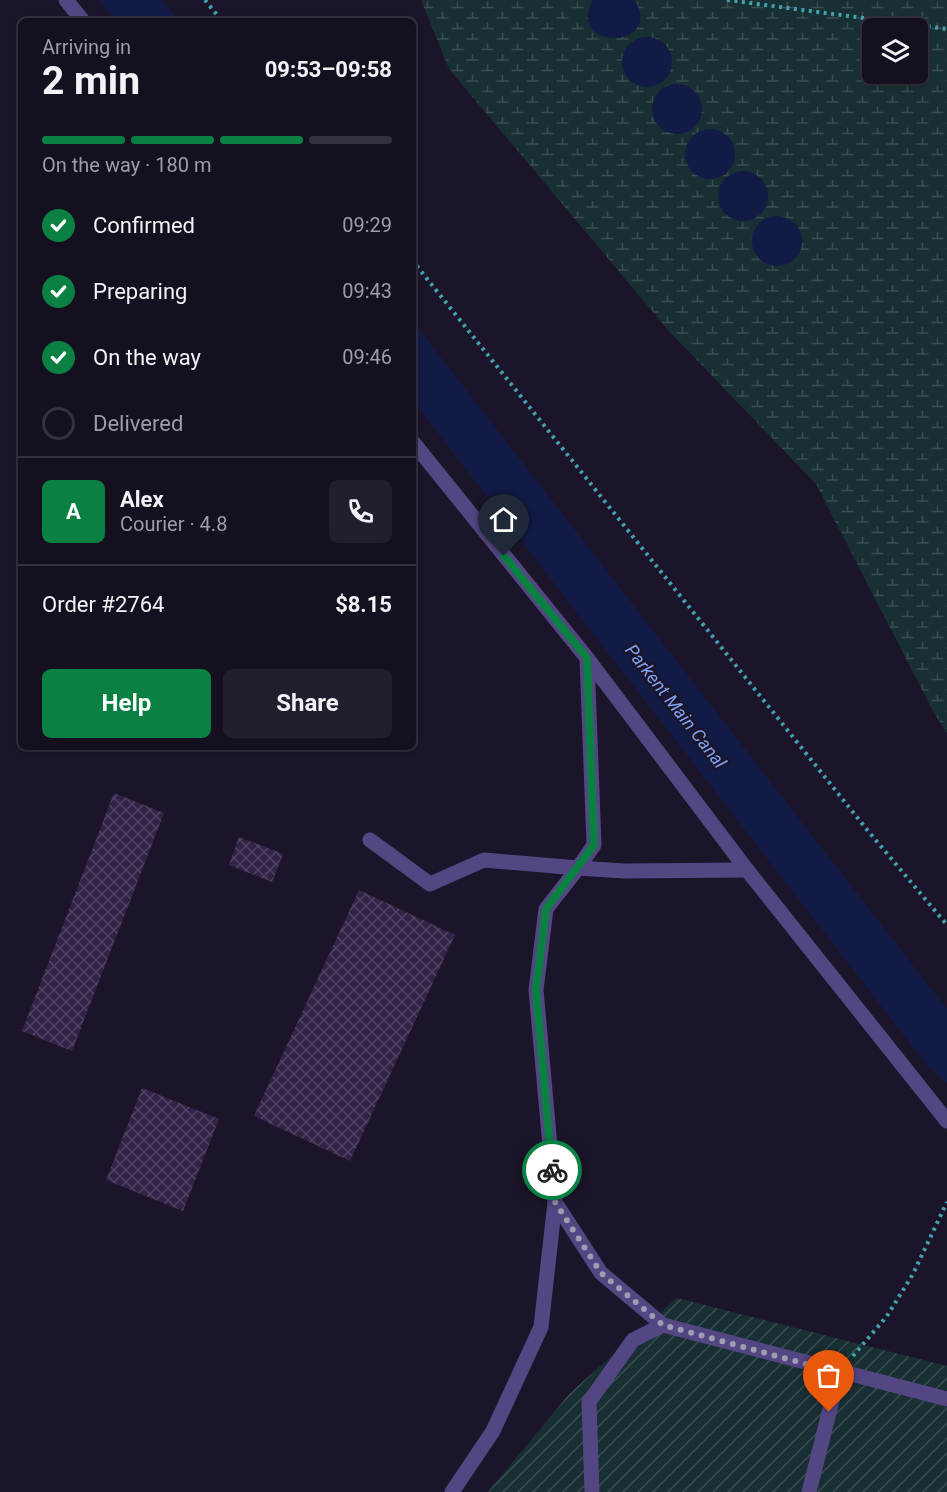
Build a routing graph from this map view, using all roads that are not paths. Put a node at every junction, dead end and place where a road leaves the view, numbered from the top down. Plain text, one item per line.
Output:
1 (66, 0) edge
2 (81, 18) edge
3 (416, 446) edge
4 (587, 658) junction
5 (370, 840) dead end
6 (578, 868) junction
7 (747, 870) junction
8 (947, 1121) edge
9 (555, 1202) junction
10 (663, 1325) junction
11 (839, 1373) junction
12 (947, 1399) edge
13 (452, 1492) edge
14 (591, 1492) edge
15 (809, 1492) edge

1 - 2 street
3 - 4 street
4 - 6 street
4 - 7 street
5 - 6 street
6 - 7 street
6 - 9 street
7 - 8 street
9 - 10 street
9 - 13 street
10 - 11 street
10 - 14 street
11 - 12 street
11 - 15 street

